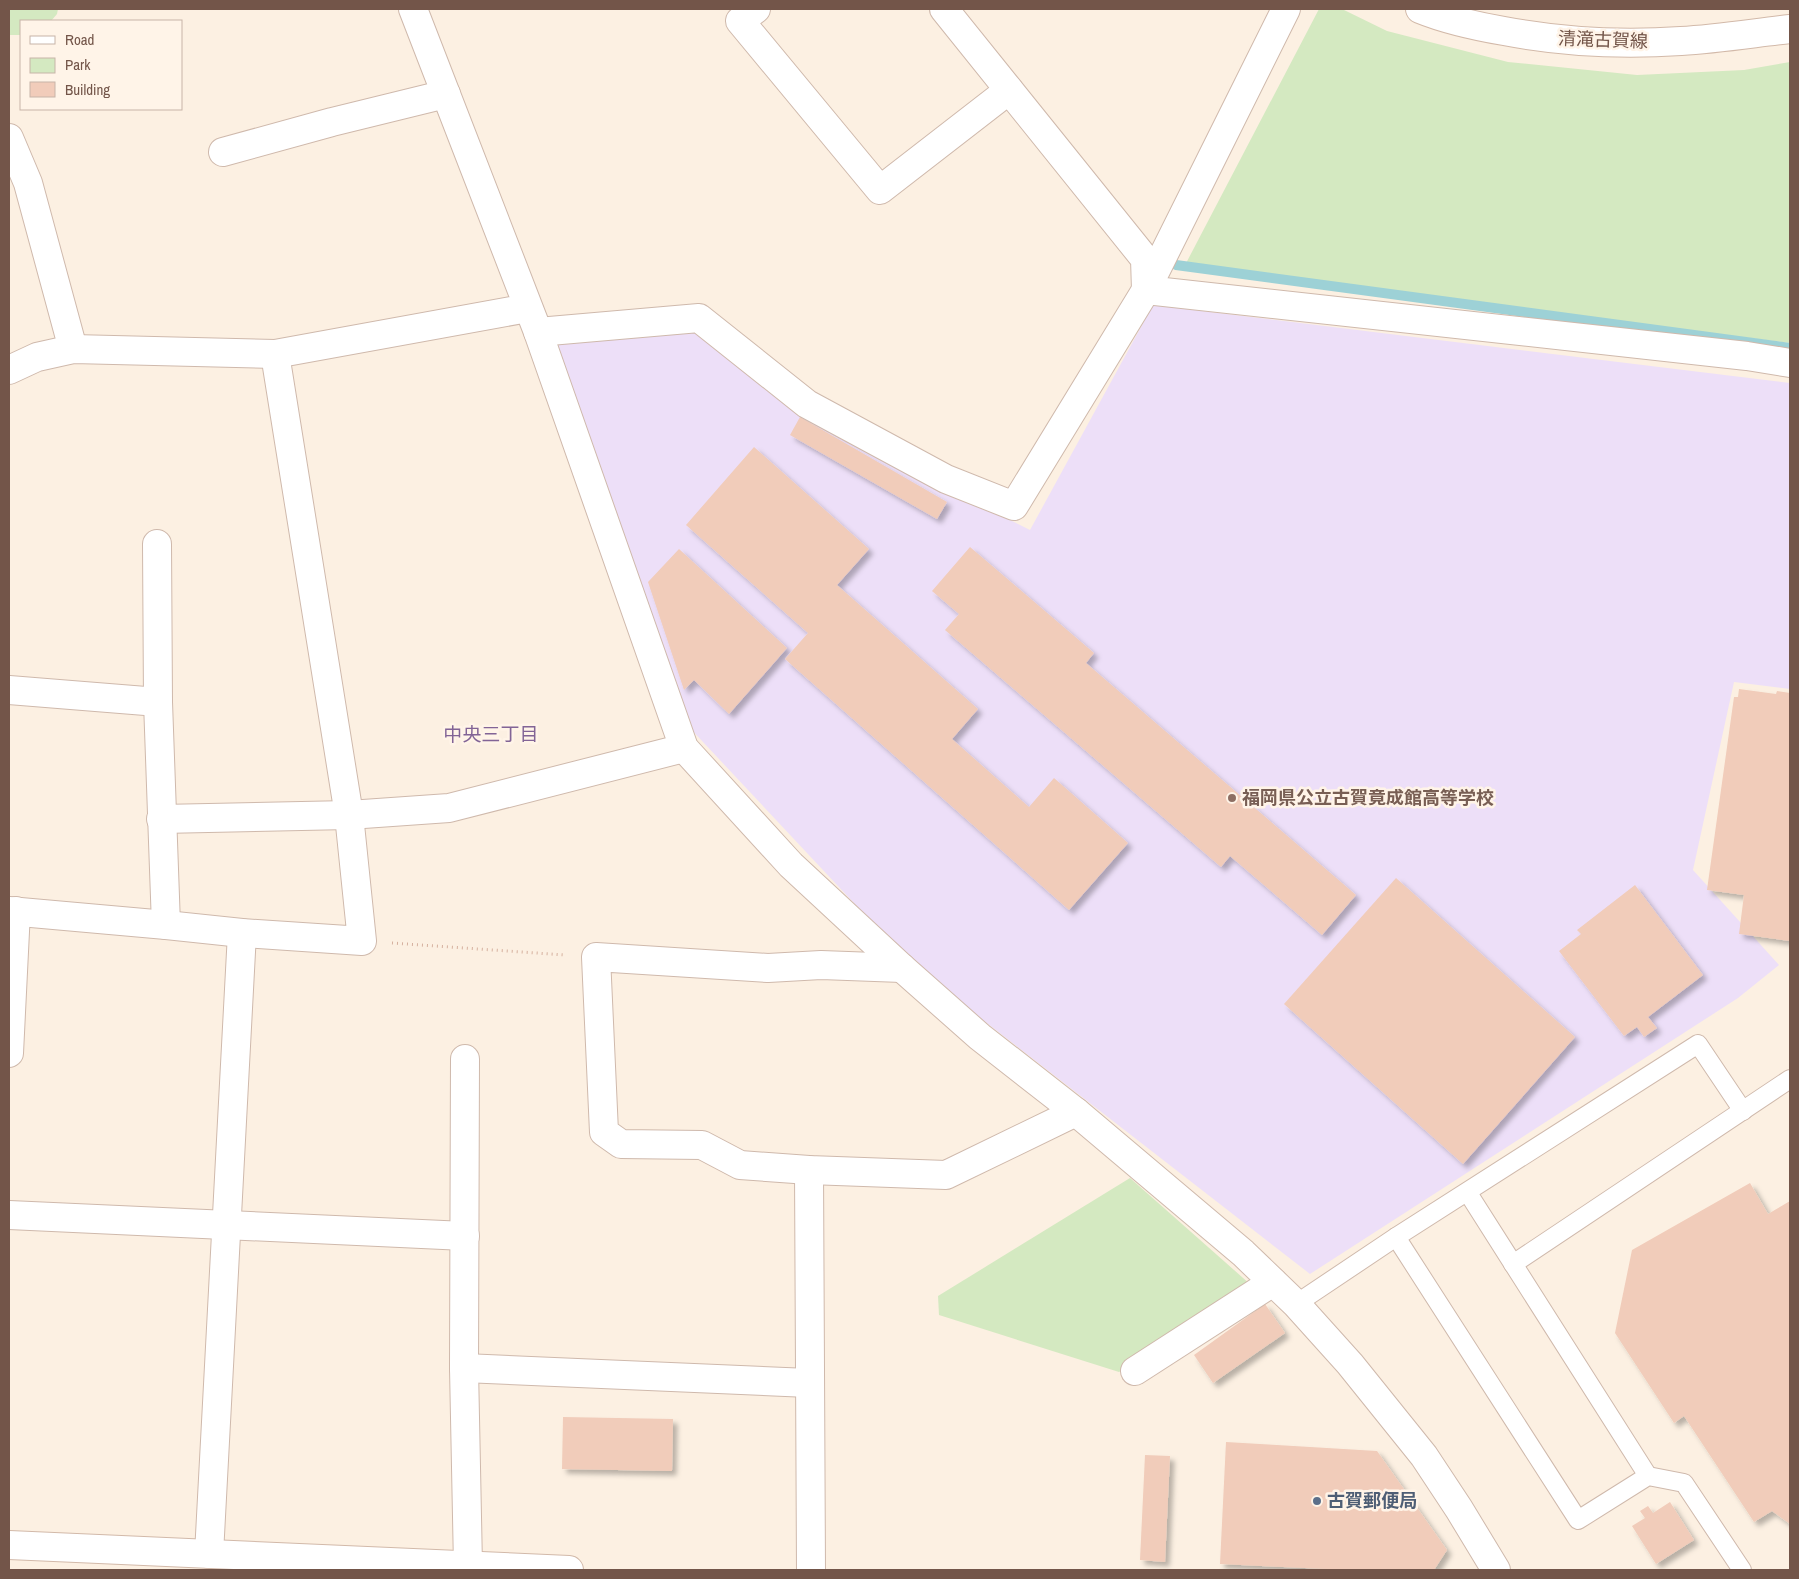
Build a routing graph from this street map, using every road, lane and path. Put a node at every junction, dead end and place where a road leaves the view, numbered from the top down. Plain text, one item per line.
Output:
1 (412, 9) edge
2 (756, 9) edge
3 (944, 9) edge
4 (1286, 9) edge
5 (1420, 9) edge
6 (1790, 29) edge
7 (1009, 90) junction
8 (446, 94) junction
9 (9, 138) edge
10 (223, 152) dead end
11 (1146, 290) junction
12 (533, 320) junction
13 (73, 349) junction
14 (275, 354) junction
15 (1790, 363) edge
16 (9, 370) edge
17 (157, 544) dead end
18 (9, 690) edge
19 (158, 702) junction
20 (684, 748) junction
21 (349, 815) junction
22 (161, 819) junction
23 (12, 911) edge
24 (166, 925) junction
25 (242, 933) junction
26 (362, 940) junction
27 (596, 958) junction
28 (902, 968) junction
29 (9, 1053) edge
30 (465, 1059) dead end
31 (1790, 1079) edge
32 (1742, 1111) junction
33 (1076, 1112) junction
34 (809, 1170) junction
35 (1468, 1193) junction
36 (9, 1215) edge
37 (227, 1225) junction
38 (465, 1236) junction
39 (1396, 1238) junction
40 (1513, 1264) junction
41 (1273, 1282) junction
42 (1296, 1304) junction
43 (464, 1368) junction
44 (1135, 1371) dead end
45 (809, 1382) junction
46 (1648, 1476) junction
47 (9, 1545) edge
48 (208, 1554) junction
49 (468, 1566) junction
50 (570, 1570) edge
51 (811, 1570) edge
52 (1496, 1570) edge
53 (1742, 1570) edge

1 - 8 street
2 - 7 street
3 - 7 street
4 - 11 street
5 - 6 street, 清滝古賀線
7 - 11 street
8 - 10 street
8 - 12 street
9 - 13 street
11 - 12 street
11 - 15 street
12 - 14 street
12 - 20 street
13 - 14 street
13 - 16 street
14 - 21 street
17 - 19 street
18 - 19 street
19 - 22 street
20 - 21 street
20 - 28 street
21 - 22 street
21 - 26 street
22 - 24 street
23 - 24 street
23 - 29 street
24 - 25 street
25 - 26 street
25 - 37 street
26 - 27 path
27 - 28 street
27 - 34 street
28 - 33 street
30 - 38 street
31 - 32 lane
32 - 35 lane
32 - 40 lane
33 - 34 street
33 - 41 street
34 - 45 street
35 - 39 lane
35 - 40 lane
36 - 37 street
37 - 38 street
37 - 48 street
38 - 43 street
39 - 42 lane
39 - 46 lane
40 - 46 lane
41 - 42 street
41 - 44 street
42 - 52 street
43 - 45 street
43 - 49 street
45 - 51 street
46 - 53 lane
47 - 48 street
48 - 49 street
49 - 50 street

